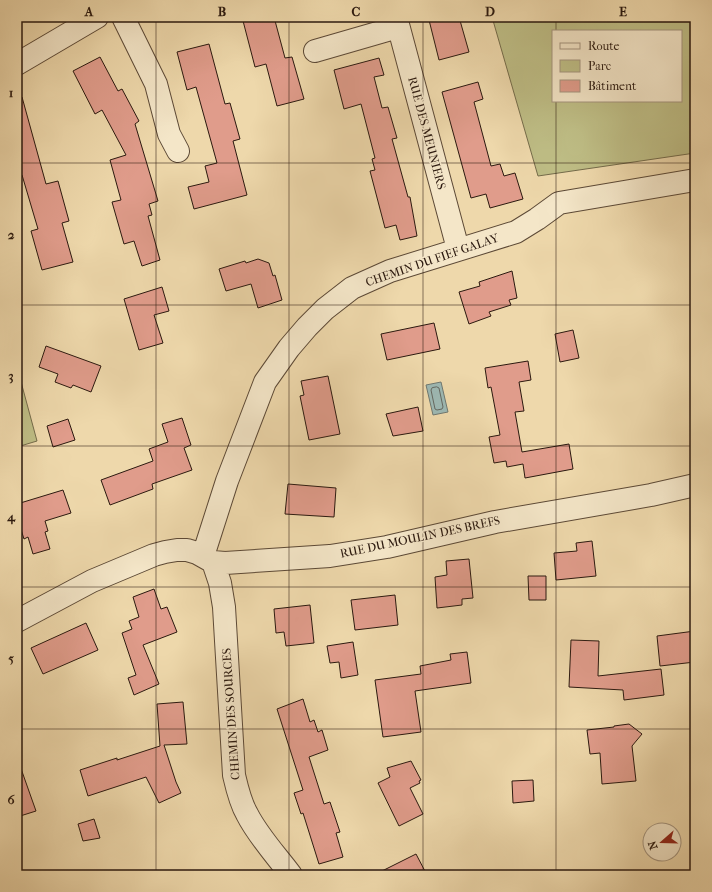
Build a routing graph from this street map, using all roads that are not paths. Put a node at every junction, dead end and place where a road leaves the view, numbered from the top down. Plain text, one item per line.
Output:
1 (97, 17) edge
2 (123, 17) edge
3 (397, 22) edge
4 (315, 51) dead end
5 (17, 64) edge
6 (178, 151) dead end
7 (695, 180) edge
8 (458, 249) junction
9 (695, 485) edge
10 (208, 559) junction
11 (17, 621) edge
12 (291, 875) edge

1 - 5 street
2 - 6 street
3 - 4 street
3 - 8 street, RUE DES MEUNIERS
7 - 8 street, CHEMIN DU FIEF GALAY
8 - 10 street, CHEMIN DU FIEF GALAY
9 - 10 street, RUE DU MOULIN DES BREFS
10 - 11 street, RUE DU MOULIN DES BREFS
10 - 12 street, CHEMIN DES SOURCES

